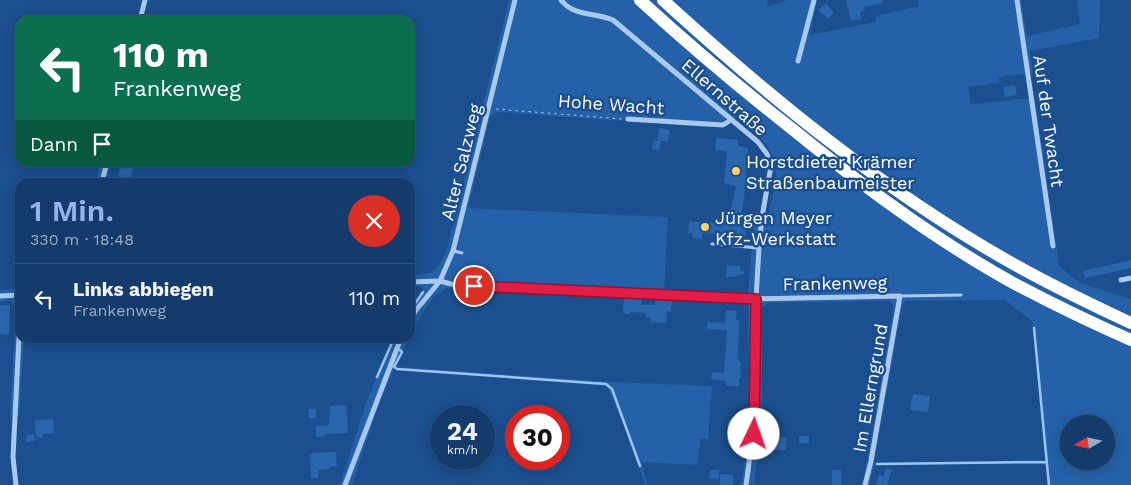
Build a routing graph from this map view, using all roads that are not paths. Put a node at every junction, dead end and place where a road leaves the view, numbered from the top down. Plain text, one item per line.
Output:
1 (145, 0) edge
2 (516, 0) edge
3 (561, 0) edge
4 (640, 0) edge
5 (663, 0) edge
6 (814, 0) edge
7 (1017, 0) edge
8 (141, 15) edge
9 (798, 61) dead end
10 (628, 119) road end
11 (731, 120) junction
12 (712, 244) dead end
13 (1053, 246) dead end
14 (759, 248) junction
15 (453, 251) junction
16 (462, 252) dead end
17 (1131, 278) edge
18 (1122, 280) dead end
19 (440, 281) junction
20 (415, 282) edge
21 (961, 295) dead end
22 (0, 296) edge
23 (15, 296) edge
24 (900, 296) junction
25 (756, 299) junction
26 (415, 312) edge
27 (1131, 323) edge
28 (1131, 340) edge
29 (19, 343) edge
30 (399, 343) edge
31 (16, 485) edge
32 (345, 485) edge
33 (746, 485) edge
34 (865, 485) edge

1 - 8 street
2 - 15 street, Alter Salzweg
3 - 11 street, Ellernstraße
4 - 28 highway
5 - 27 highway
6 - 9 street
7 - 13 street, Auf der Twacht
10 - 11 street, Hohe Wacht
11 - 14 street, Ellernstraße
12 - 14 lane
14 - 25 street, Ellernstraße
15 - 16 lane
15 - 19 street, Alter Salzweg
17 - 18 street
19 - 20 street, Frankenweg
19 - 25 street, Frankenweg
19 - 26 street, Alter Salzweg
21 - 24 lane, Frankenweg
22 - 23 street
24 - 25 street, Frankenweg
24 - 34 street, Im Ellerngrund
25 - 33 street, Ellernstraße
29 - 31 street
30 - 32 street

